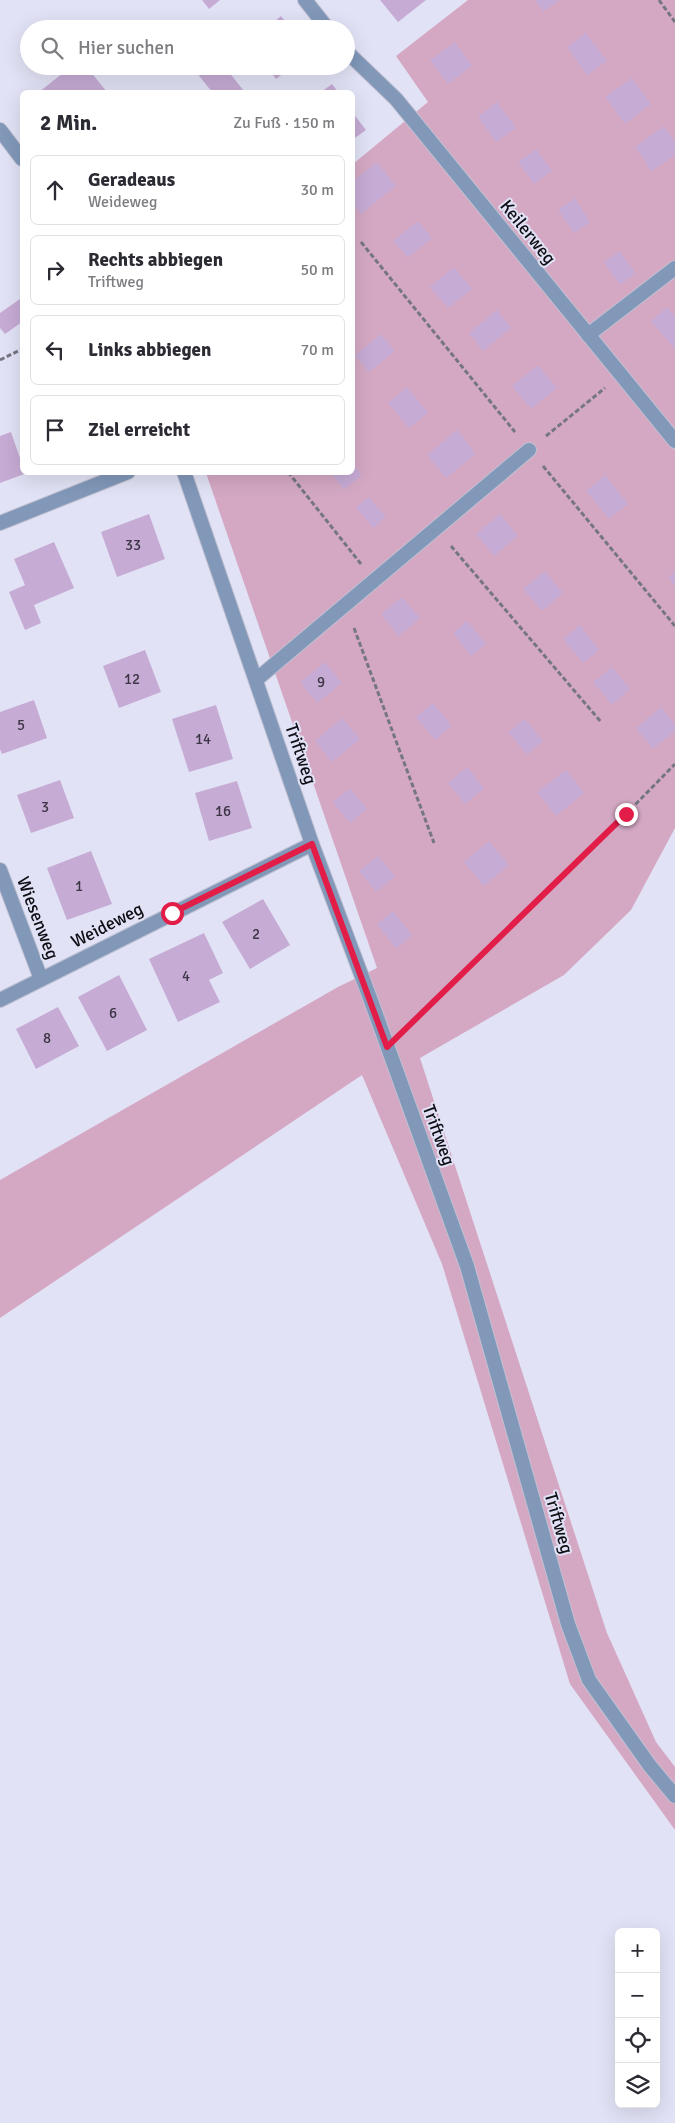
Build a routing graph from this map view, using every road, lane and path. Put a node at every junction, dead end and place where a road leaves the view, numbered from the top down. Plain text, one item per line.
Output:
1 (305, 0) edge
2 (659, 0) edge
3 (321, 20) edge
4 (675, 22) edge
5 (355, 60) edge
6 (0, 130) edge
7 (20, 156) edge
8 (675, 268) edge
9 (588, 336) junction
10 (20, 350) edge
11 (0, 360) edge
12 (621, 375) junction
13 (675, 441) edge
14 (530, 450) joint
15 (120, 475) edge
16 (185, 475) edge
17 (290, 475) edge
18 (0, 523) edge
19 (436, 528) junction
20 (374, 580) junction
21 (345, 604) junction
22 (256, 680) junction
23 (601, 722) dead end
24 (675, 764) edge
25 (434, 843) dead end
26 (312, 844) junction
27 (0, 870) edge
28 (41, 979) junction
29 (0, 1000) edge
30 (387, 1047) junction
31 (675, 1796) edge

1 - 3 street
2 - 4 path
5 - 9 street, Keilerweg
6 - 7 street
8 - 9 street
9 - 12 street, Keilerweg
10 - 11 path
12 - 13 street, Keilerweg
12 - 14 path
14 - 19 street
15 - 18 street
16 - 22 street, Triftweg
17 - 20 path
19 - 20 street
19 - 23 path
20 - 21 street
21 - 22 street
21 - 25 path
22 - 26 street, Triftweg
24 - 30 path
26 - 28 street, Weideweg
26 - 30 street, Triftweg
27 - 28 street, Wiesenweg
28 - 29 street, Weideweg
30 - 31 street, Triftweg

